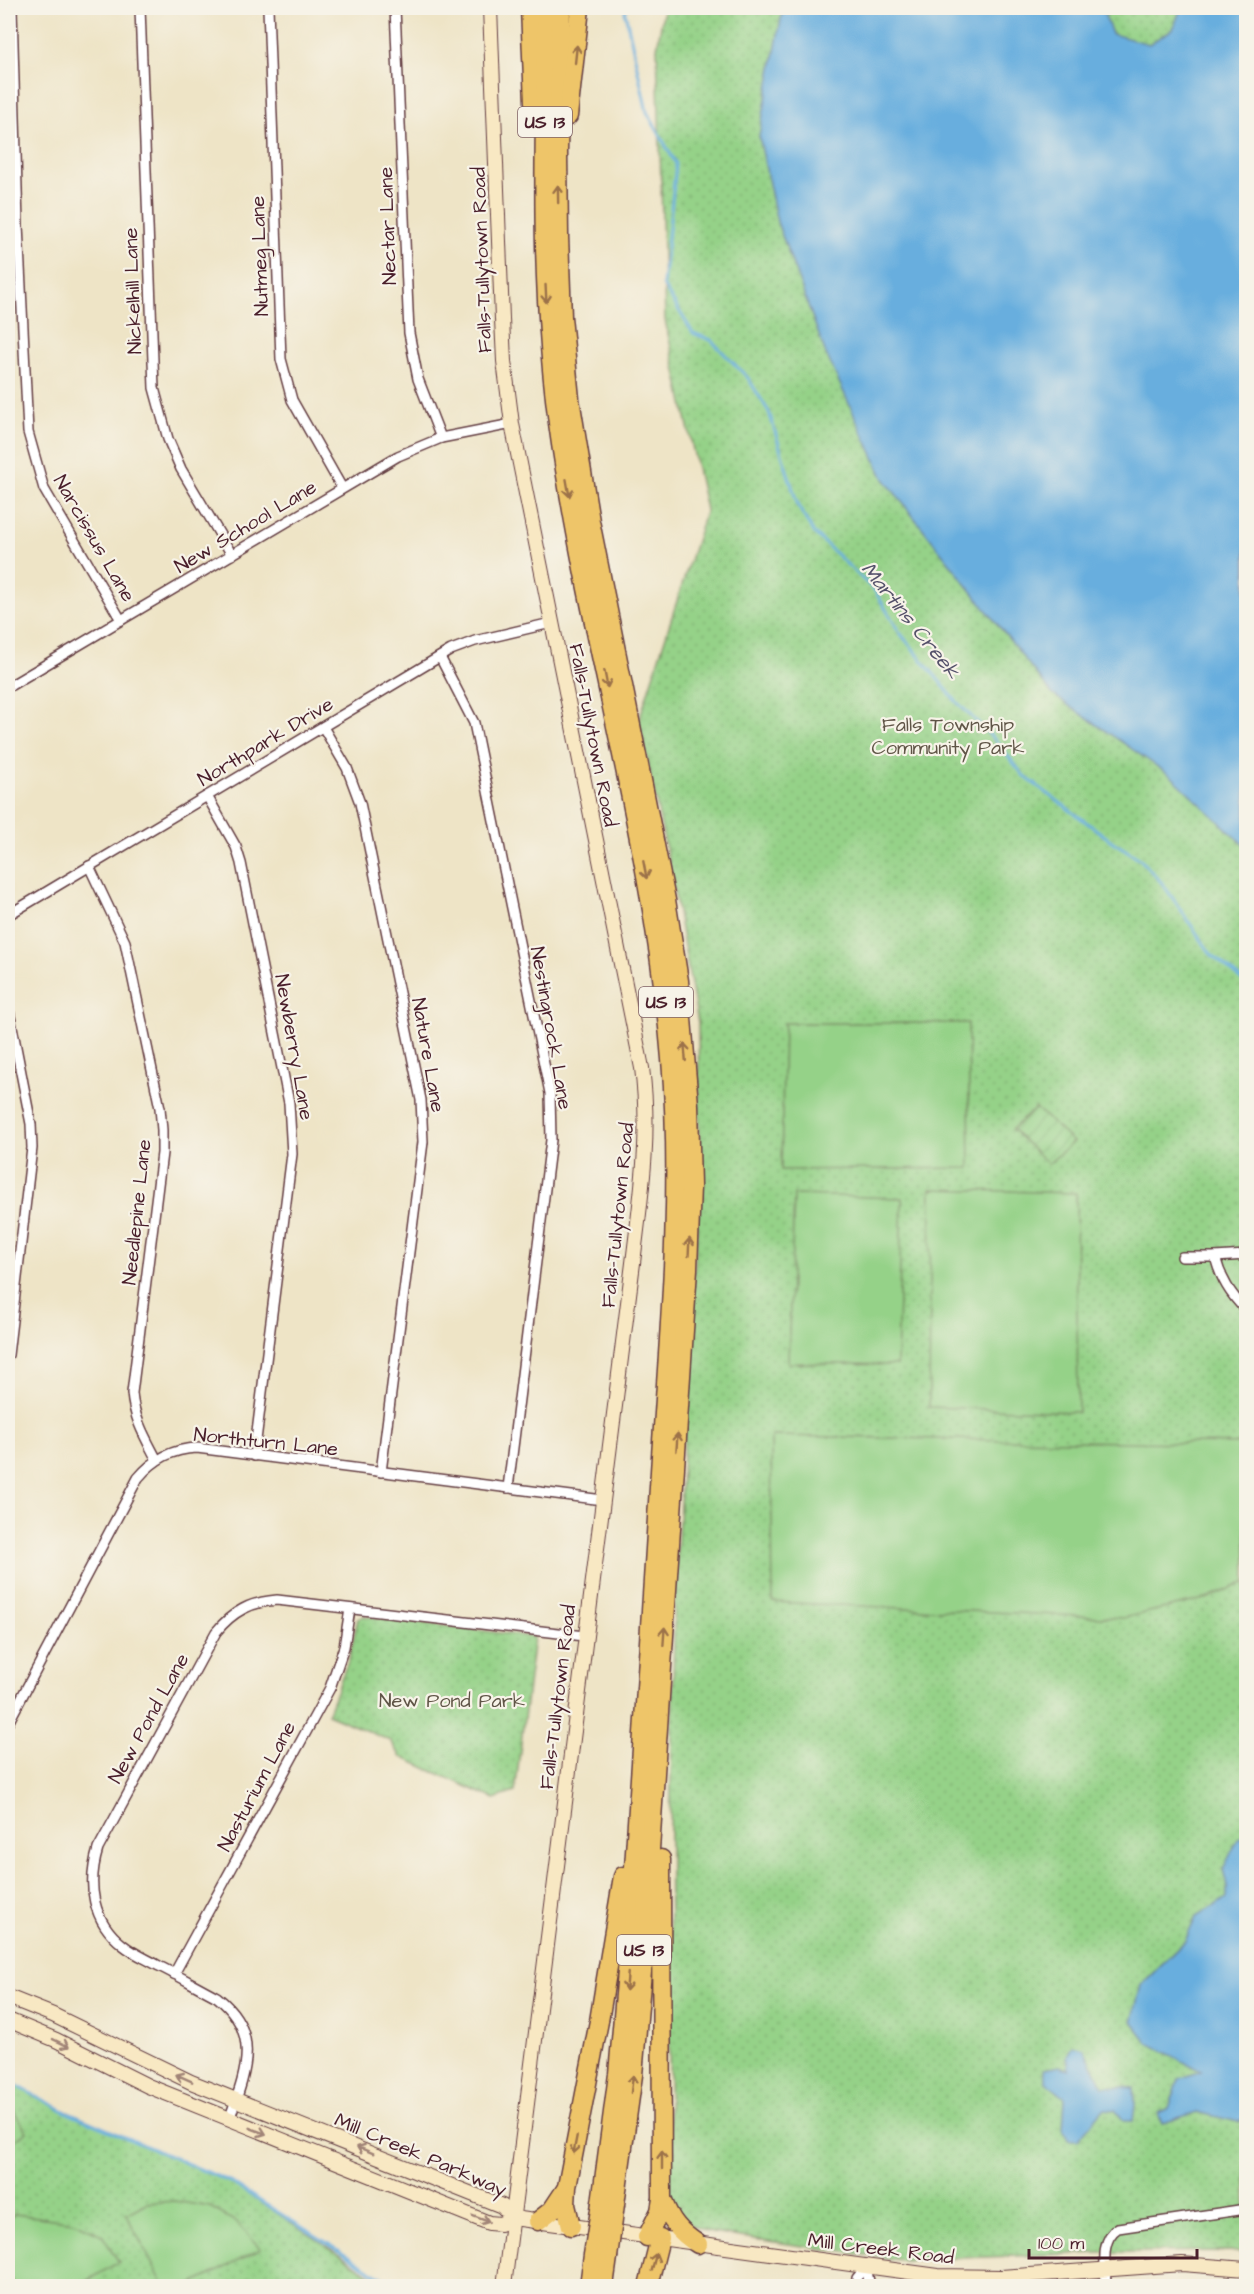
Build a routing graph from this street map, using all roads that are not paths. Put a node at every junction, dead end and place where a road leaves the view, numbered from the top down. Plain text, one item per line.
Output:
1 (12, 8) edge
2 (140, 8) edge
3 (268, 8) edge
4 (395, 8) edge
5 (490, 8) edge
6 (530, 8) edge
7 (547, 8) edge
8 (561, 8) edge
9 (580, 8) edge
10 (558, 152) junction
11 (544, 236) junction
12 (512, 424) junction
13 (441, 438) junction
14 (342, 488) junction
15 (232, 555) junction
16 (121, 620) junction
17 (551, 623) junction
18 (440, 657) junction
19 (9, 684) edge
20 (323, 727) junction
21 (207, 796) junction
22 (89, 866) junction
23 (8, 915) edge
24 (8, 1006) edge
25 (1246, 1255) edge
26 (1182, 1257) dead end
27 (1215, 1257) junction
28 (1246, 1310) edge
29 (8, 1355) edge
30 (254, 1456) junction
31 (157, 1460) junction
32 (381, 1472) junction
33 (508, 1488) junction
34 (603, 1500) junction
35 (351, 1609) junction
36 (584, 1636) junction
37 (660, 1695) junction
38 (8, 1723) edge
39 (640, 1777) junction
40 (174, 1974) junction
41 (8, 1998) edge
42 (8, 2020) edge
43 (236, 2100) junction
44 (229, 2120) junction
45 (567, 2187) junction
46 (662, 2199) junction
47 (608, 2203) junction
48 (1246, 2209) edge
49 (513, 2218) junction
50 (538, 2221) junction
51 (570, 2226) junction
52 (654, 2237) junction
53 (698, 2244) junction
54 (601, 2256) junction
55 (866, 2267) junction
56 (1246, 2269) edge
57 (1106, 2270) junction
58 (504, 2286) edge
59 (589, 2286) edge
60 (604, 2286) edge
61 (648, 2286) edge
62 (856, 2286) edge
63 (870, 2286) edge
64 (1106, 2286) edge

1 - 16 street, Narcissus Lane
2 - 15 street, Nickelhill Lane
3 - 14 street, Nutmeg Lane
4 - 13 street, Nectar Lane
5 - 12 street, Falls-Tullytown Road
6 - 11 highway
7 - 11 highway, US 13
8 - 10 highway, US 13
10 -> 9 highway
37 -> 10 highway, US 13
11 -> 39 highway, US 13
12 - 13 street, New School Lane
12 - 17 street, Falls-Tullytown Road
13 - 14 street, New School Lane
14 - 15 street, New School Lane
15 - 16 street, New School Lane
16 - 19 street, New School Lane
17 - 18 street, Northpark Drive
17 - 34 street, Falls-Tullytown Road
18 - 20 street, Northpark Drive
18 - 33 street, Nestingrock Lane
20 - 21 street, Northpark Drive
20 - 32 street, Nature Lane
21 - 22 street, Northpark Drive
21 - 30 street, Newberry Lane
22 - 23 street, Northpark Drive
22 - 31 street, Needlepine Lane
24 - 29 street
25 - 27 street
26 - 27 street
27 - 28 street
30 - 31 street, Northturn Lane
30 - 32 street, Northturn Lane
31 - 38 street, Northturn Lane
32 - 33 street, Northturn Lane
33 - 34 street, Northturn Lane
34 - 36 street, Falls-Tullytown Road
35 - 36 street, New Pond Lane
35 - 40 street, Nasturium Lane
35 - 40 street, New Pond Lane
36 - 49 street, Falls-Tullytown Road
46 -> 37 highway
47 -> 37 highway, US 13
39 -> 45 highway
39 -> 47 highway, US 13
40 - 43 street, New Pond Lane
43 -> 41 street, Mill Creek Parkway
42 -> 44 street, Mill Creek Parkway
43 - 44 street, New Pond Lane
49 -> 43 street, Mill Creek Parkway
44 -> 49 street, Mill Creek Parkway
45 - 50 highway
45 - 51 highway
46 - 52 highway
46 - 53 highway
47 - 54 highway, US 13, bridge
48 - 57 street
49 - 50 street, Mill Creek Road
49 - 58 street, Falls-Tullytown Road
50 - 51 street, Mill Creek Road
51 - 52 street, Mill Creek Road
52 - 53 street, Mill Creek Road
61 -> 52 highway
53 - 55 street, Mill Creek Road
54 - 59 highway, US 13
54 - 60 highway, US 13
55 - 57 street, Mill Creek Road
55 - 62 street
55 - 63 street
56 - 57 street, Mill Creek Road
57 - 64 street

